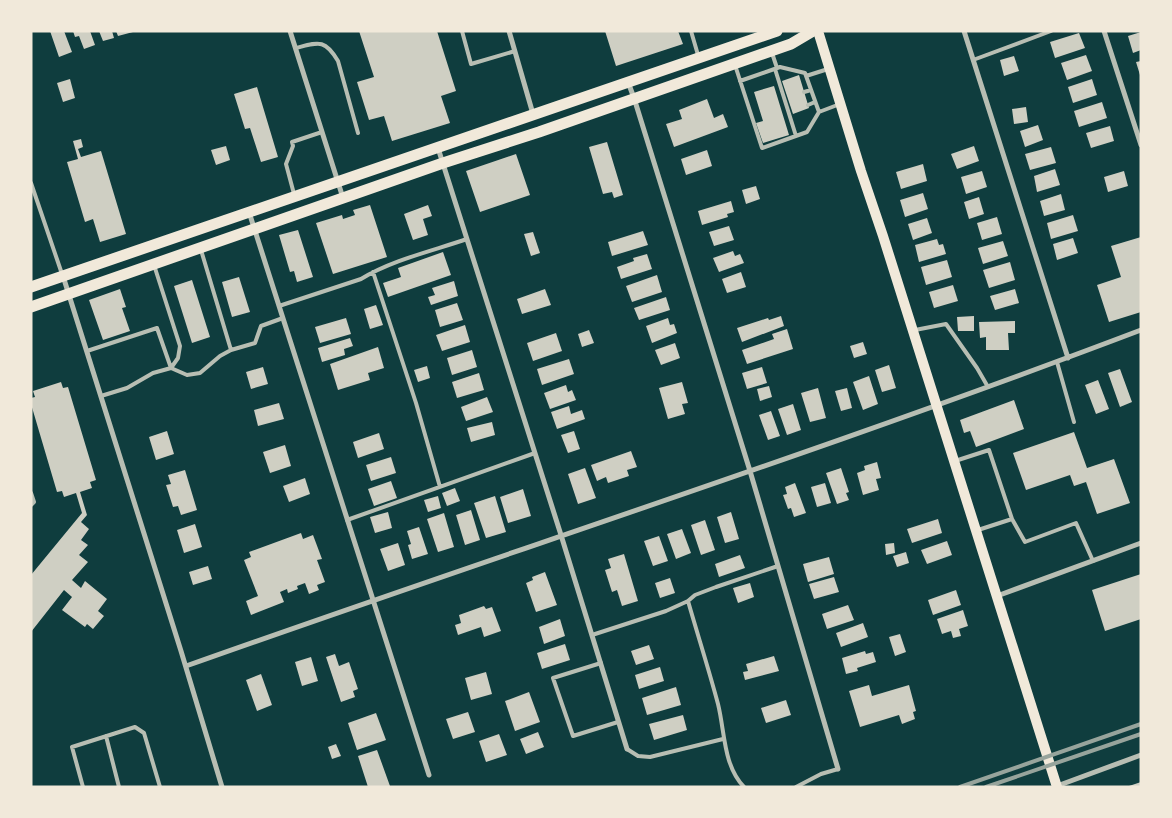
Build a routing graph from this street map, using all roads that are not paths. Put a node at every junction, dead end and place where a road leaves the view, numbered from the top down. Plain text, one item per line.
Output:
1 (290, 31) edge
2 (462, 31) edge
3 (509, 31) edge
4 (691, 31) edge
5 (777, 31) edge
6 (813, 31) edge
7 (818, 31) edge
8 (964, 31) edge
9 (1051, 31) edge
10 (1104, 31) edge
11 (749, 36) edge
12 (296, 48) junction
13 (515, 51) junction
14 (771, 51) junction
15 (699, 57) junction
16 (973, 60) junction
17 (735, 63) junction
18 (776, 68) junction
19 (829, 68) junction
20 (807, 78) junction
21 (740, 81) junction
22 (628, 82) junction
23 (801, 82) dead end
24 (811, 90) junction
25 (804, 92) dead end
26 (634, 98) junction
27 (815, 102) junction
28 (840, 104) junction
29 (808, 105) dead end
30 (819, 112) junction
31 (534, 114) junction
32 (322, 132) junction
33 (358, 133) dead end
34 (796, 136) junction
35 (1141, 145) edge
36 (438, 147) junction
37 (443, 163) junction
38 (338, 181) junction
39 (31, 183) edge
40 (294, 196) junction
41 (343, 198) junction
42 (249, 212) junction
43 (255, 228) junction
44 (467, 239) junction
45 (201, 248) junction
46 (154, 264) junction
47 (372, 272) junction
48 (63, 276) junction
49 (31, 287) edge
50 (69, 294) junction
51 (279, 306) junction
52 (31, 307) edge
53 (283, 318) junction
54 (912, 330) junction
55 (1141, 330) edge
56 (231, 350) junction
57 (87, 351) junction
58 (1068, 358) junction
59 (1057, 362) junction
60 (171, 368) junction
61 (988, 387) junction
62 (101, 396) junction
63 (936, 406) junction
64 (1074, 422) dead end
65 (535, 453) junction
66 (954, 462) junction
67 (750, 471) junction
68 (440, 487) junction
69 (31, 493) edge
70 (31, 505) edge
71 (1012, 519) junction
72 (347, 520) junction
73 (975, 531) junction
74 (561, 535) junction
75 (1141, 543) edge
76 (1093, 561) junction
77 (778, 566) junction
78 (996, 596) junction
79 (372, 600) junction
80 (688, 602) junction
81 (592, 635) junction
82 (601, 663) junction
83 (186, 666) junction
84 (618, 722) junction
85 (106, 736) junction
86 (723, 738) junction
87 (627, 749) joint
88 (1141, 755) edge
89 (838, 769) joint
90 (429, 775) dead end
91 (1056, 786) edge
92 (83, 787) edge
93 (119, 787) edge
94 (160, 787) edge
95 (222, 787) edge
96 (744, 787) edge
97 (796, 787) edge

1 - 12 street
2 - 13 lane
3 - 13 street
4 - 15 lane
5 - 11 main road
6 - 14 main road
7 - 19 main road
8 - 16 street
9 - 16 lane
10 - 35 street
11 - 15 main road
12 - 32 street
12 - 33 lane
13 - 31 street
14 - 17 main road
14 - 18 lane
15 - 22 main road
16 - 58 street
17 - 21 lane
17 - 26 main road
18 - 20 lane
18 - 21 lane
18 - 34 lane
19 - 20 lane
19 - 28 main road
20 - 23 lane
20 - 24 lane
21 - 34 lane
22 - 26 street
22 - 31 main road
24 - 25 lane
24 - 27 lane
26 - 37 main road
26 - 67 street
27 - 29 lane
27 - 30 lane
28 - 30 lane
28 - 54 main road
30 - 34 lane
31 - 36 main road
32 - 38 street
32 - 40 lane
36 - 37 street
36 - 38 main road
37 - 41 main road
37 - 44 street
38 - 40 main road
38 - 41 street
39 - 48 lane
40 - 42 main road
41 - 43 main road
42 - 43 street
42 - 48 main road
43 - 45 main road
43 - 51 street
44 - 47 lane
44 - 65 street
45 - 46 main road
45 - 56 lane
46 - 50 main road
46 - 60 lane
47 - 51 lane
47 - 68 lane
48 - 49 main road
48 - 50 street
50 - 52 main road
50 - 57 street
51 - 53 street
53 - 56 lane
53 - 72 street
54 - 61 lane
54 - 63 main road
55 - 58 street
56 - 60 lane
57 - 60 lane
57 - 62 street
58 - 59 street
59 - 61 street
59 - 64 lane
60 - 62 lane
61 - 63 street
62 - 83 street
63 - 66 main road
63 - 67 street
65 - 68 lane
65 - 74 street
66 - 71 lane
66 - 73 main road
67 - 74 street
67 - 77 street
68 - 72 lane
69 - 70 lane
71 - 73 lane
71 - 76 lane
72 - 79 street
73 - 78 main road
74 - 79 street
74 - 81 street
75 - 76 street
76 - 78 street
77 - 80 lane
77 - 89 street
78 - 91 main road
79 - 83 street
79 - 90 street
80 - 81 lane
80 - 86 lane
81 - 82 street
82 - 84 street
82 - 84 lane
83 - 95 street
84 - 87 street
85 - 92 lane
85 - 93 lane
85 - 94 lane
86 - 87 lane
86 - 96 lane
88 - 91 street
89 - 97 lane

